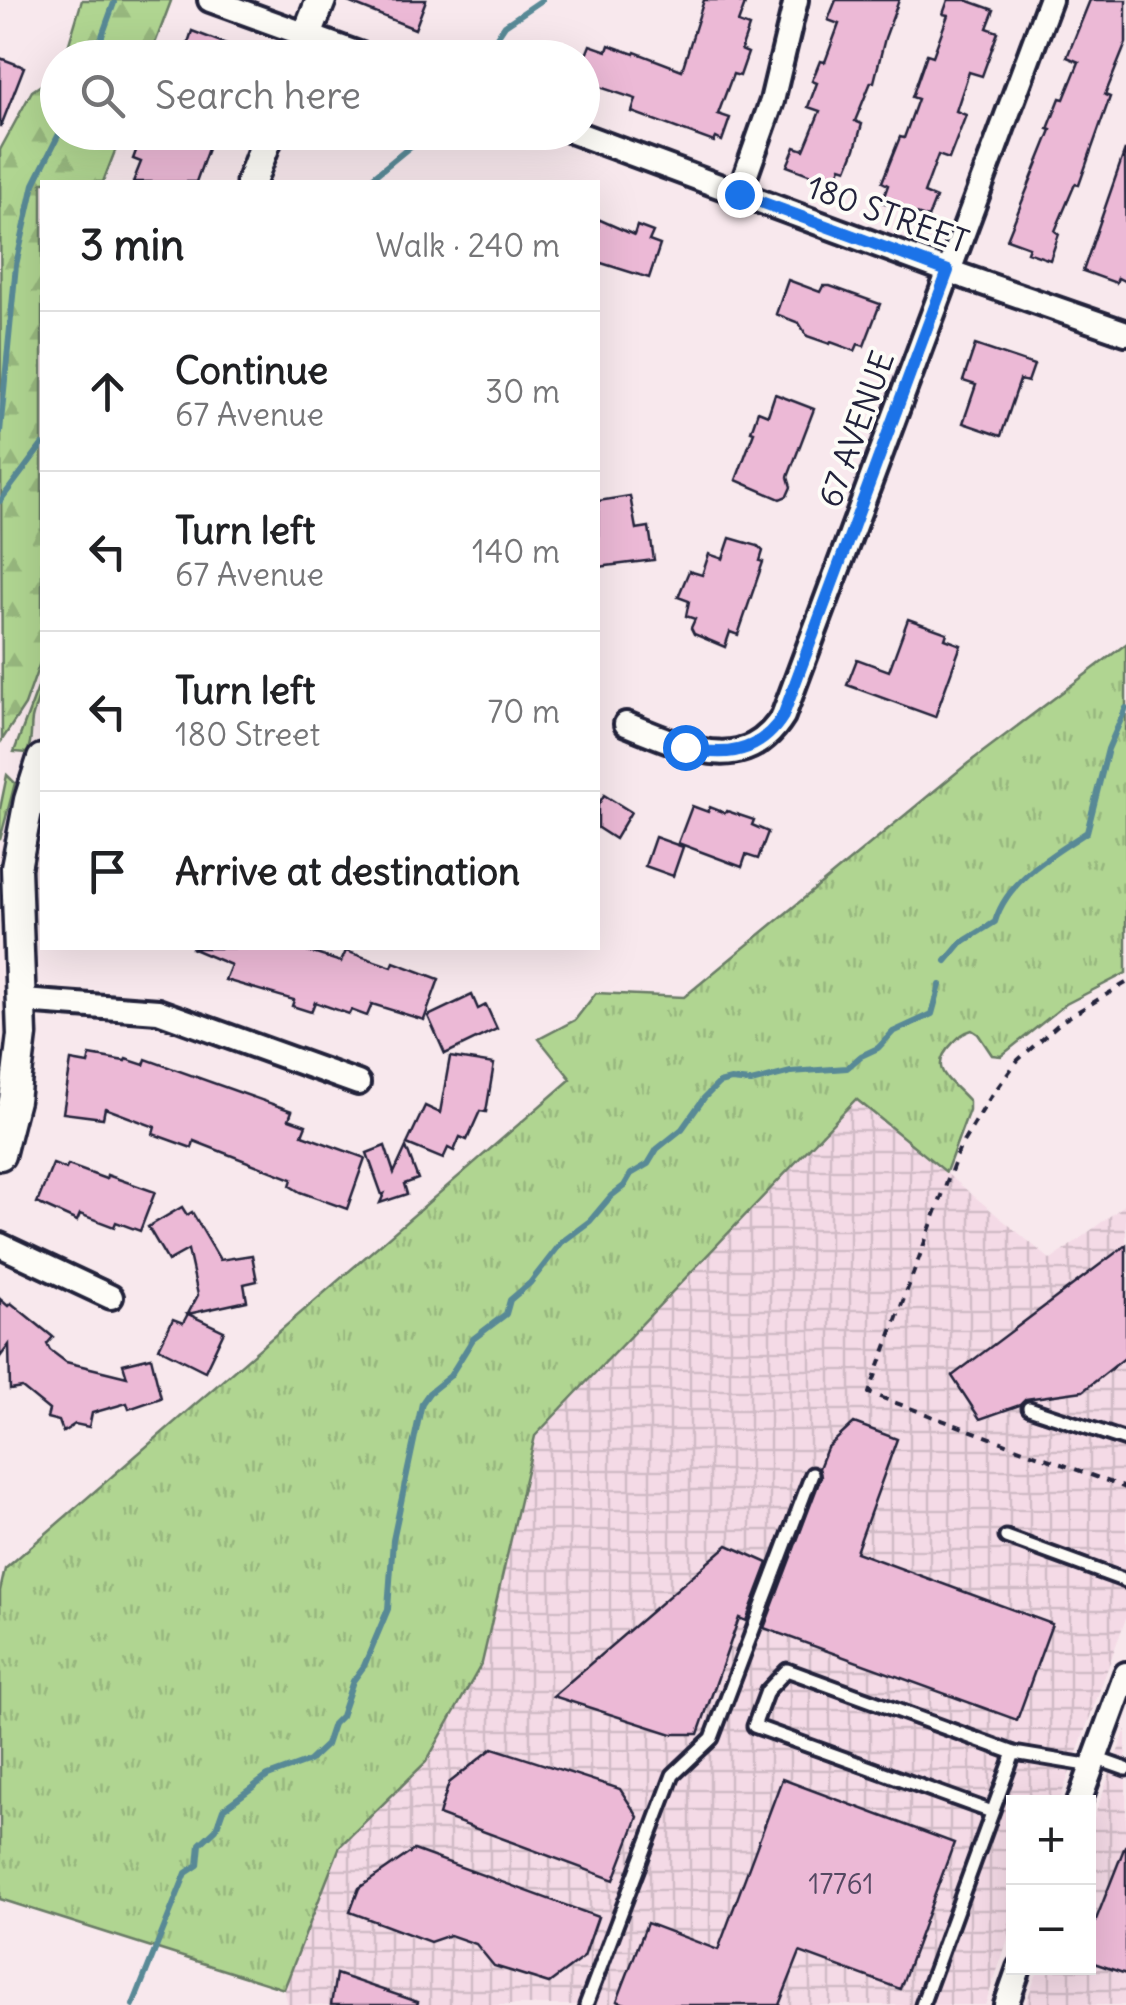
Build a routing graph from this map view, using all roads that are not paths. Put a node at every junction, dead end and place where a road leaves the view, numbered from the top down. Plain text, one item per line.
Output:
1 (210, 0) edge
2 (321, 0) edge
3 (796, 0) edge
4 (1050, 0) edge
5 (291, 40) edge
6 (305, 40) edge
7 (600, 142) edge
8 (263, 150) edge
9 (252, 180) edge
10 (739, 194) junction
11 (948, 271) junction
12 (1126, 333) edge
13 (626, 724) dead end
14 (40, 766) edge
15 (22, 1001) junction
16 (358, 1083) dead end
17 (0, 1156) edge
18 (0, 1245) edge
19 (110, 1297) dead end
20 (1030, 1408) dead end
21 (1126, 1439) edge
22 (812, 1474) dead end
23 (1006, 1537) dead end
24 (1126, 1582) edge
25 (1126, 1674) edge
26 (1014, 1753) junction
27 (1094, 1762) junction
28 (1126, 1770) edge
29 (1082, 1795) edge
30 (992, 1812) junction
31 (1017, 1975) edge
32 (586, 2005) edge
33 (922, 2005) edge
34 (1006, 2005) edge

1 - 5 street
2 - 6 street
3 - 10 street
4 - 11 street, 67 AVENUE
7 - 10 street, 180 STREET
8 - 9 street
10 - 11 street, 180 STREET
11 - 12 street, 180 STREET
11 - 13 street, 67 AVENUE
14 - 15 street
15 - 16 street
15 - 17 street
18 - 19 street
20 - 21 lane
22 - 32 lane
23 - 24 lane
25 - 27 street
26 - 27 lane
26 - 30 lane
26 - 30 lane
27 - 28 lane
27 - 29 street
30 - 33 lane
31 - 34 street

